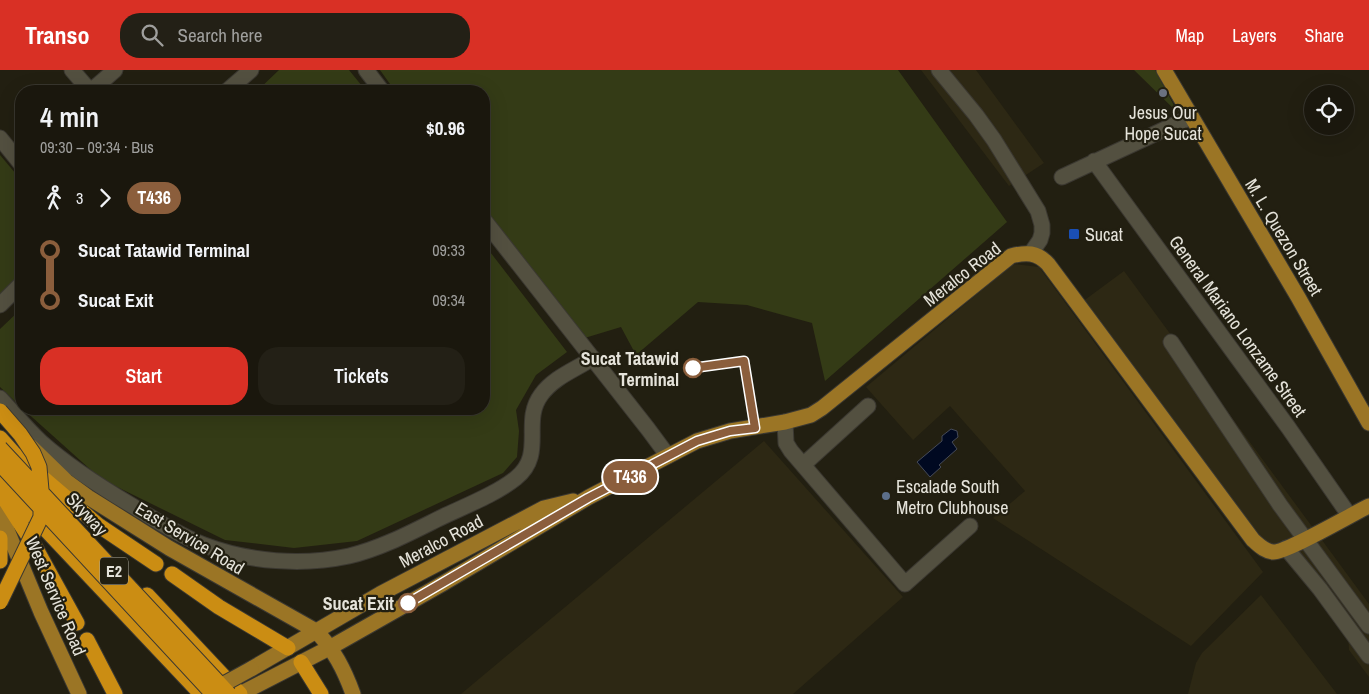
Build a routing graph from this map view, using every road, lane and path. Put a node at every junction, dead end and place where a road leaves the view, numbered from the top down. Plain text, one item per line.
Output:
1 (72, 70) edge
2 (115, 70) edge
3 (251, 70) edge
4 (260, 70) edge
5 (358, 70) edge
6 (366, 70) edge
7 (939, 70) edge
8 (1164, 70) edge
9 (86, 85) edge
10 (98, 85) edge
11 (233, 85) edge
12 (247, 85) edge
13 (370, 85) edge
14 (377, 85) edge
15 (1191, 117) junction
16 (0, 138) edge
17 (15, 157) edge
18 (1094, 161) junction
19 (1062, 177) dead end
20 (490, 228) edge
21 (490, 238) edge
22 (1031, 253) junction
23 (15, 290) edge
24 (15, 303) edge
25 (0, 305) edge
26 (0, 319) edge
27 (1170, 342) dead end
28 (589, 361) junction
29 (0, 398) edge
30 (868, 406) dead end
31 (0, 413) edge
32 (15, 414) edge
33 (16, 415) edge
34 (785, 422) junction
35 (1369, 423) edge
36 (0, 438) edge
37 (0, 448) edge
38 (16, 455) junction
39 (666, 457) junction
40 (0, 464) edge
41 (803, 465) junction
42 (0, 481) edge
43 (0, 492) edge
44 (588, 498) junction
45 (1369, 506) edge
46 (0, 513) edge
47 (1349, 515) junction
48 (970, 526) dead end
49 (0, 538) edge
50 (1306, 540) junction
51 (1286, 548) junction
52 (0, 561) edge
53 (156, 564) dead end
54 (172, 574) dead end
55 (0, 602) edge
56 (77, 623) dead end
57 (1369, 626) edge
58 (316, 631) junction
59 (87, 640) dead end
60 (331, 647) junction
61 (288, 648) junction
62 (1369, 656) edge
63 (302, 662) junction
64 (78, 694) edge
65 (115, 694) edge
66 (201, 694) edge
67 (205, 694) edge
68 (213, 694) edge
69 (229, 694) edge
70 (240, 694) edge
71 (321, 694) edge
72 (353, 694) edge

1 - 9 street
2 - 10 street
3 - 11 street
4 - 12 street
5 - 13 street
6 - 14 street
7 - 22 street
8 - 15 main road, M. L. Quezon Street
15 - 18 street
15 - 35 main road, M. L. Quezon Street
16 - 17 street
18 - 19 street
18 - 47 street, General Mariano Lonzame Street
20 - 28 street
21 - 28 street
22 - 34 main road, Meralco Road
22 - 51 main road
23 - 25 street
24 - 26 street
27 - 50 street
28 - 33 street
28 - 39 street
29 - 32 street
30 - 41 street
31 - 55 highway, bridge
31 - 58 main road, East Service Road
34 - 39 main road, Meralco Road
34 - 41 street
36 - 38 highway, E2
37 - 69 highway, Skyway / E2, bridge
38 - 53 highway
38 - 70 highway, E2
39 - 44 main road, Meralco Road
40 - 68 highway, Skyway / E2, bridge
41 - 48 street
42 - 66 highway, E2
43 - 56 highway
44 - 58 main road, Meralco Road
44 - 60 main road, Meralco Road
45 - 47 main road
46 - 64 main road, West Service Road
47 - 50 main road
49 - 52 highway
50 - 51 main road
50 - 57 street
51 - 62 street
54 - 61 highway
58 - 60 main road, East Service Road
58 - 61 main road, Meralco Road
59 - 65 highway
60 - 63 main road, Meralco Road
60 - 72 main road, East Service Road
61 - 63 main road
61 - 67 main road, Meralco Road, bridge
63 - 70 main road, Meralco Road
63 - 71 highway

